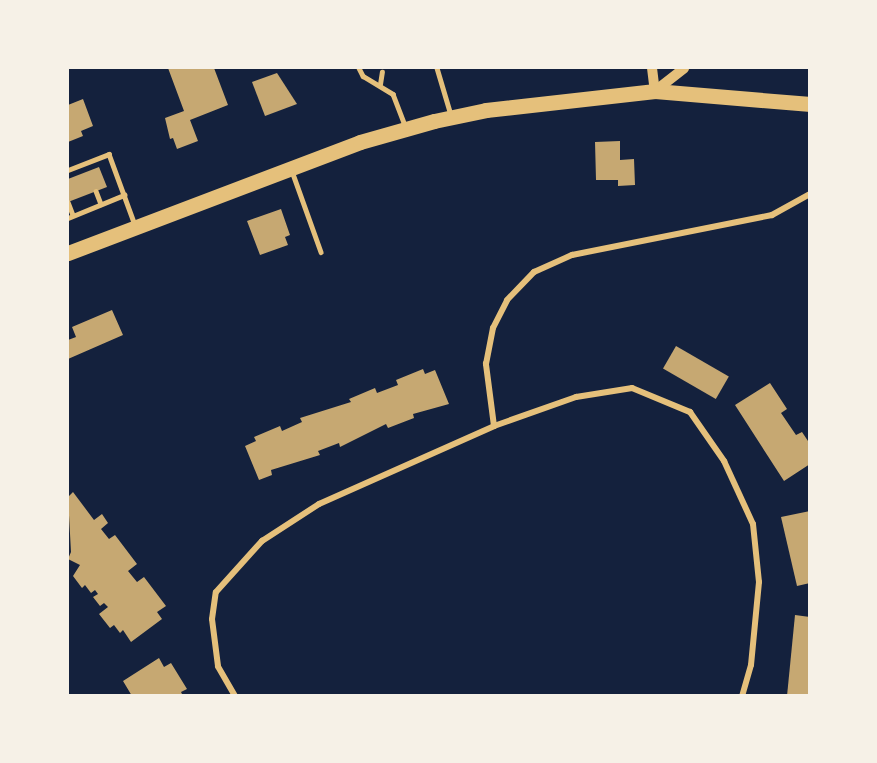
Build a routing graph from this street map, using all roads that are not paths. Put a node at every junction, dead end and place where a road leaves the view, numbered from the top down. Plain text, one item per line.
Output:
1 (359, 68) edge
2 (437, 68) edge
3 (652, 68) edge
4 (684, 68) edge
5 (382, 72) dead end
6 (380, 84) junction
7 (654, 91) junction
8 (810, 104) edge
9 (451, 117) junction
10 (406, 129) junction
11 (85, 163) junction
12 (291, 169) junction
13 (68, 170) edge
14 (88, 171) dead end
15 (96, 191) dead end
16 (810, 194) edge
17 (124, 195) junction
18 (68, 202) edge
19 (101, 204) junction
20 (70, 217) edge
21 (135, 225) junction
22 (321, 252) dead end
23 (68, 253) edge
24 (494, 426) junction
25 (235, 696) edge
26 (742, 696) edge

1 - 6 lane
2 - 9 lane
3 - 7 street
4 - 7 street
5 - 6 lane
6 - 10 lane
7 - 8 main road
7 - 9 main road
9 - 10 main road
10 - 12 main road
11 - 13 lane
11 - 14 lane
11 - 17 lane
12 - 21 main road
12 - 22 lane
15 - 19 lane
16 - 24 street
17 - 19 lane
17 - 21 lane
18 - 20 lane
19 - 20 lane
21 - 23 main road
24 - 25 street
24 - 26 street

